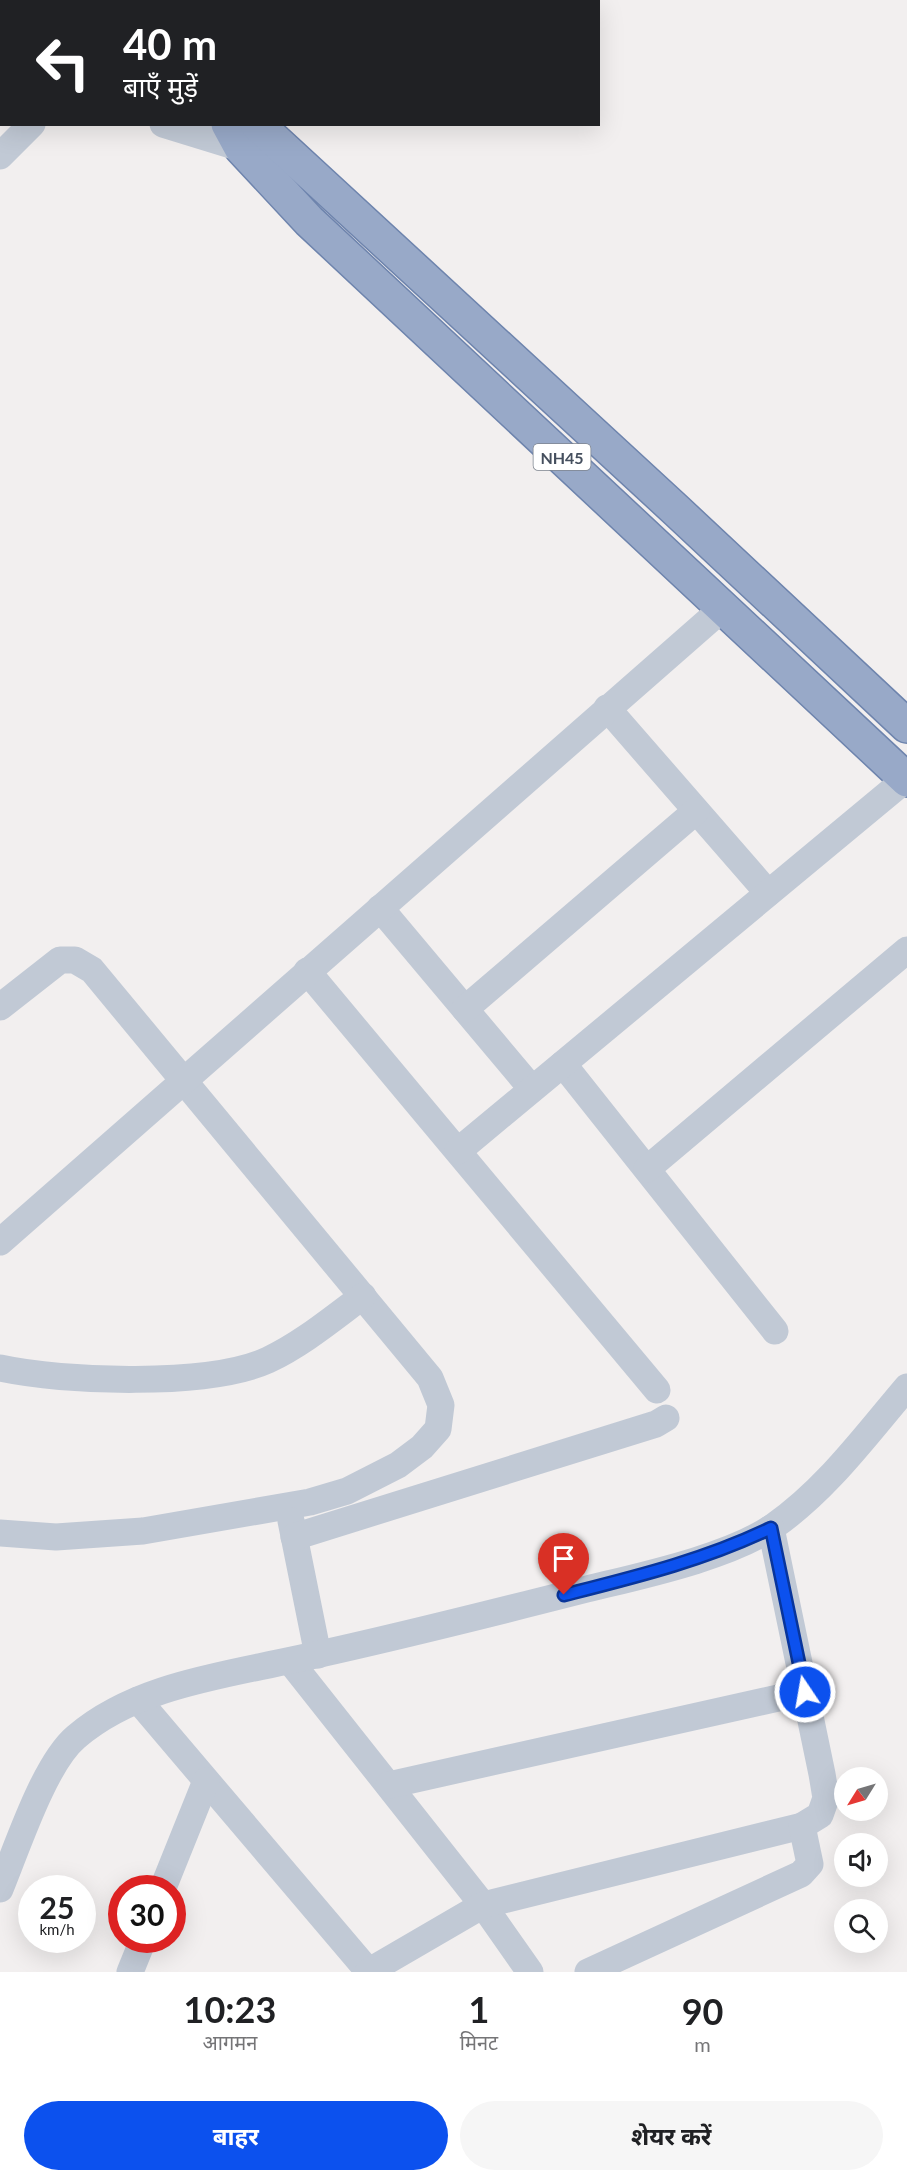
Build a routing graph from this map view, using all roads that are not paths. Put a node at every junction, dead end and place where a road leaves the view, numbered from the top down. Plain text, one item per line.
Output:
1 (30, 126) edge
2 (183, 126) edge
3 (242, 132) edge
4 (0, 156) edge
5 (723, 608) junction
6 (607, 708) junction
7 (907, 726) edge
8 (906, 779) edge
9 (696, 811) junction
10 (768, 893) junction
11 (380, 908) junction
12 (907, 950) edge
13 (307, 971) junction
14 (0, 1007) edge
15 (465, 1009) junction
16 (563, 1064) junction
17 (185, 1079) junction
18 (532, 1089) junction
19 (458, 1151) junction
20 (647, 1169) junction
21 (0, 1242) edge
22 (363, 1296) junction
23 (775, 1330) dead end
24 (0, 1368) edge
25 (907, 1387) edge
26 (657, 1390) dead end
27 (666, 1418) dead end
28 (288, 1506) junction
29 (771, 1528) junction
30 (0, 1533) edge
31 (294, 1537) junction
32 (318, 1655) junction
33 (290, 1661) junction
34 (805, 1692) junction
35 (138, 1700) junction
36 (206, 1781) junction
37 (389, 1785) junction
38 (802, 1826) junction
39 (8, 1847) edge
40 (168, 1875) edge
41 (0, 1889) edge
42 (483, 1905) junction
43 (138, 1953) edge
44 (130, 1972) edge
45 (369, 1972) edge
46 (530, 1972) edge
47 (588, 1972) edge

1 - 4 street
2 - 3 street
3 - 5 highway, NH45
3 - 7 highway, NH45
5 - 6 street
5 - 8 highway, NH45
6 - 9 street
6 - 11 street
8 - 10 street
9 - 10 street
9 - 15 street
10 - 16 street
11 - 13 street
11 - 15 street
12 - 20 street
13 - 17 street
13 - 19 street
14 - 17 street
15 - 18 street
16 - 18 street
16 - 20 street
17 - 21 street
17 - 22 street
18 - 19 street
19 - 26 street
20 - 23 street
22 - 24 street
22 - 28 street
25 - 29 street
27 - 31 street
28 - 30 street
28 - 31 street
29 - 32 street
29 - 34 street
31 - 32 street
32 - 33 street
33 - 35 street
33 - 37 street
34 - 37 street
34 - 38 street
35 - 36 street
35 - 39 street
36 - 40 street
36 - 45 street
37 - 42 street
38 - 42 street
38 - 47 street
39 - 41 street
42 - 45 street
42 - 46 street
43 - 44 street

